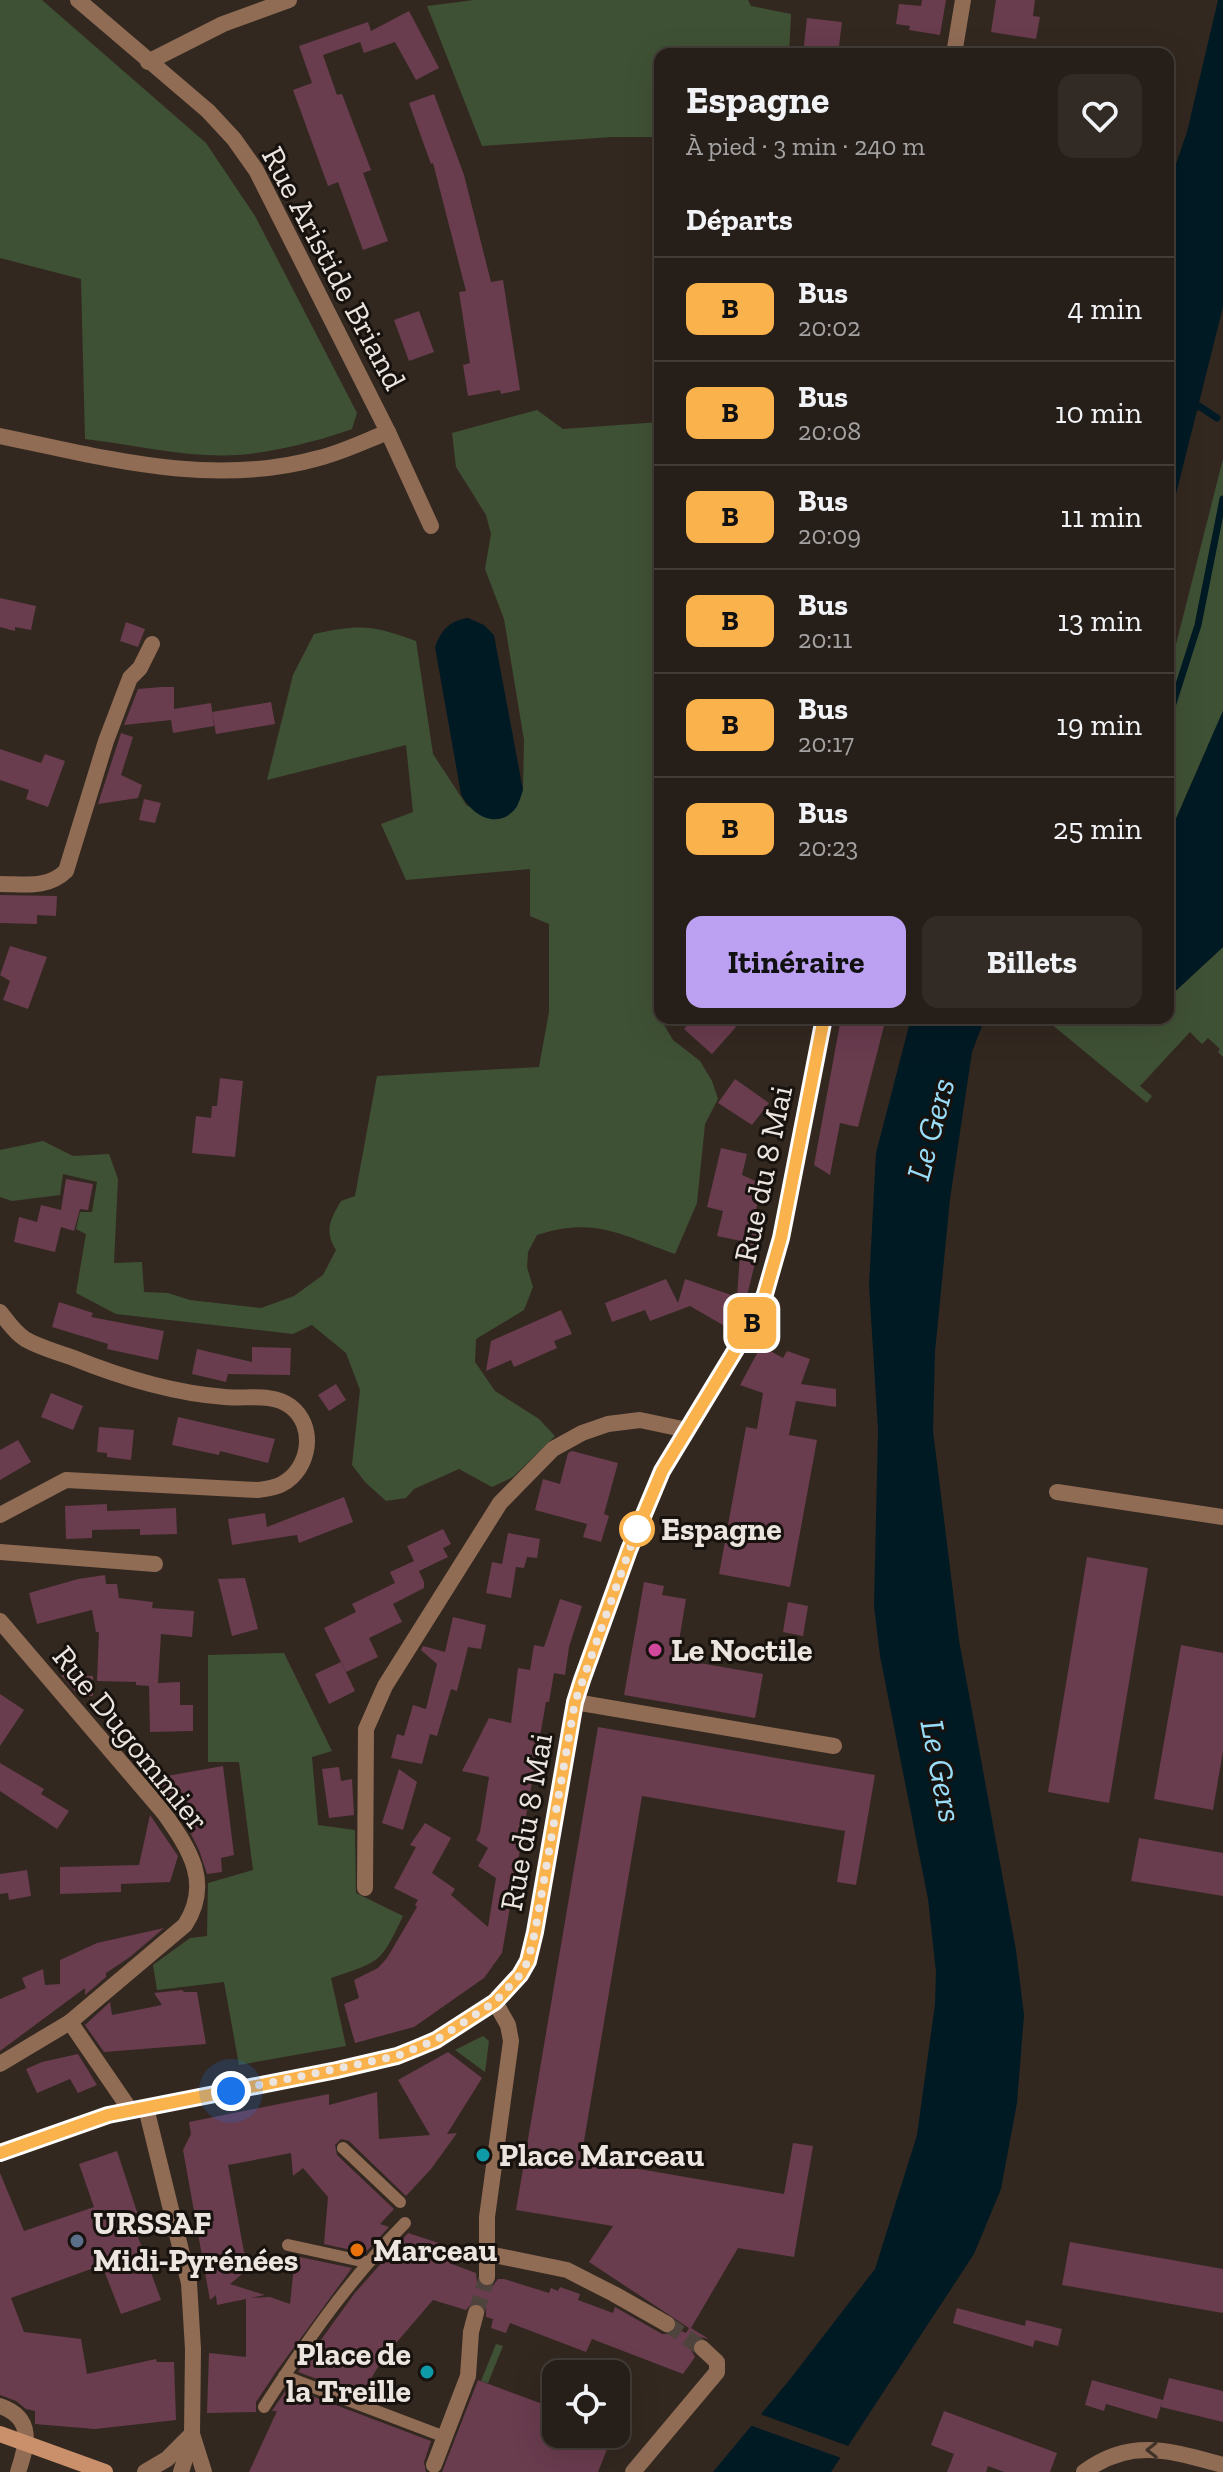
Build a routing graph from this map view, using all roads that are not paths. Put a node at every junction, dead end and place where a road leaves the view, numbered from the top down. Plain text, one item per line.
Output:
1 (78, 0) edge
2 (289, 0) edge
3 (963, 0) edge
4 (955, 48) edge
5 (148, 62) junction
6 (388, 432) junction
7 (0, 436) edge
8 (431, 526) dead end
9 (152, 644) dead end
10 (0, 884) edge
11 (823, 1024) edge
12 (0, 1312) edge
13 (687, 1430) junction
14 (1057, 1492) dead end
15 (0, 1515) edge
16 (1223, 1517) edge
17 (0, 1552) edge
18 (155, 1564) dead end
19 (0, 1621) edge
20 (575, 1702) junction
21 (834, 1746) dead end
22 (365, 1888) dead end
23 (495, 2002) junction
24 (70, 2022) junction
25 (0, 2064) edge
26 (139, 2109) junction
27 (343, 2148) dead end
28 (0, 2152) edge
29 (400, 2202) dead end
30 (405, 2223) dead end
31 (288, 2245) dead end
32 (489, 2254) junction
33 (366, 2262) junction
34 (487, 2277) tunnel mouth
35 (476, 2313) tunnel mouth
36 (667, 2324) tunnel mouth
37 (707, 2352) dead end
38 (284, 2376) junction
39 (0, 2406) edge
40 (264, 2407) dead end
41 (0, 2434) edge
42 (192, 2434) junction
43 (445, 2437) junction
44 (27, 2444) junction
45 (434, 2465) dead end
46 (1223, 2465) edge
47 (18, 2472) edge
48 (105, 2472) edge
49 (145, 2472) edge
50 (181, 2472) edge
51 (204, 2472) edge
52 (633, 2472) edge
53 (1084, 2472) edge

1 - 5 street, Rue Aristide Briand
2 - 5 street
3 - 4 street
5 - 6 street, Rue Aristide Briand
6 - 7 street
6 - 8 street, Rue Aristide Briand
9 - 10 street
11 - 13 street, Rue du 8 Mai
12 - 15 street
13 - 20 street, Rue du 8 Mai
13 - 22 street
14 - 16 street
17 - 18 street
19 - 24 street, Rue Dugommier
20 - 21 street
20 - 23 street, Rue du 8 Mai
23 - 26 street, Rue du 8 Mai
23 - 32 street
24 - 25 street, Rue Dugommier
24 - 26 street
26 - 28 street, Rue du 8 Mai
26 - 42 street
27 - 29 street
30 - 33 street
31 - 33 street
32 - 34 street
32 - 36 street
33 - 38 street
35 - 43 street
37 - 52 street
38 - 40 street
38 - 43 street
39 - 44 street
41 - 44 main road
42 - 49 street
42 - 50 street
42 - 51 street
43 - 45 street
44 - 47 street
44 - 48 main road
46 -> 53 street

